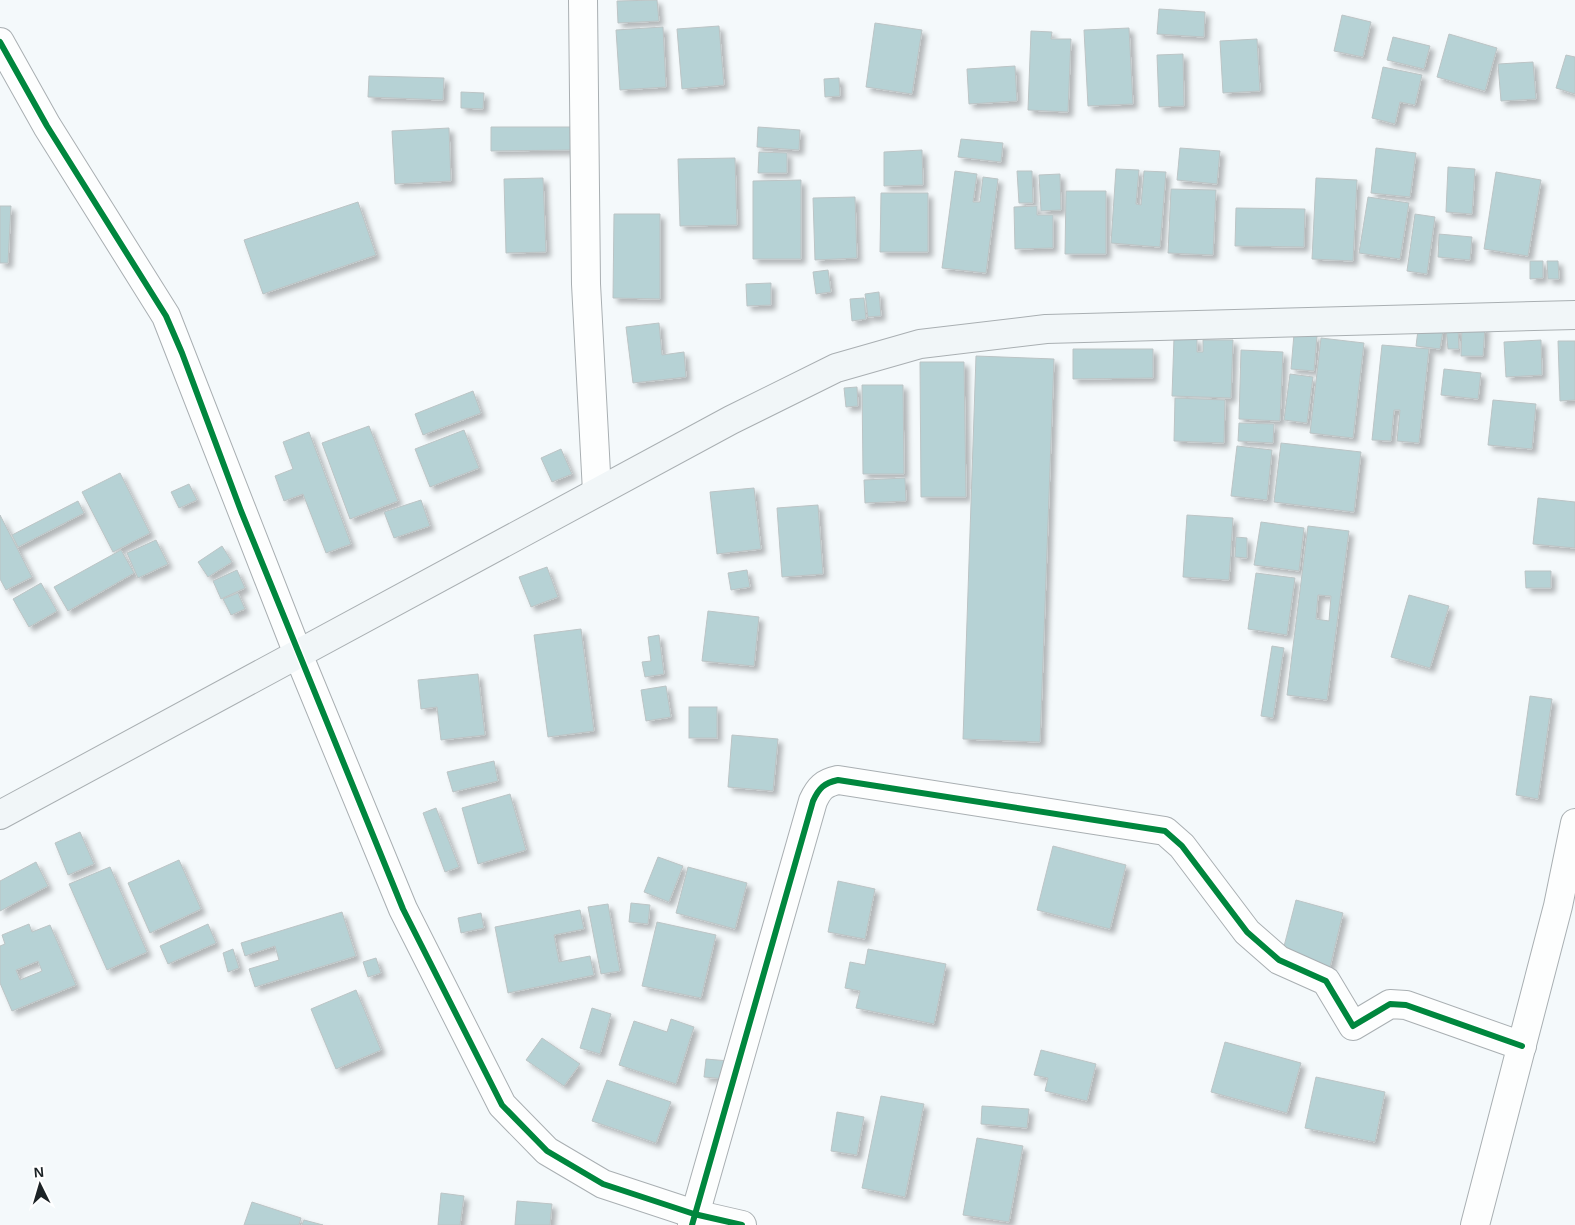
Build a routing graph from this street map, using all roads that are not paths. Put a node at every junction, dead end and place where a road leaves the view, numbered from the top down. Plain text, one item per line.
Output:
1 (583, 0) edge
2 (0, 42) edge
3 (1575, 315) edge
4 (597, 492) junction
5 (298, 654) junction
6 (0, 815) edge
7 (1575, 823) edge
8 (1522, 1046) junction
9 (693, 1219) edge
10 (742, 1225) edge
11 (1475, 1225) edge

1 - 4 street
2 - 5 street
3 - 4 main road
4 - 5 main road
5 - 6 main road
5 - 9 street
7 - 8 street
8 - 9 street
8 - 11 street
9 - 10 street

